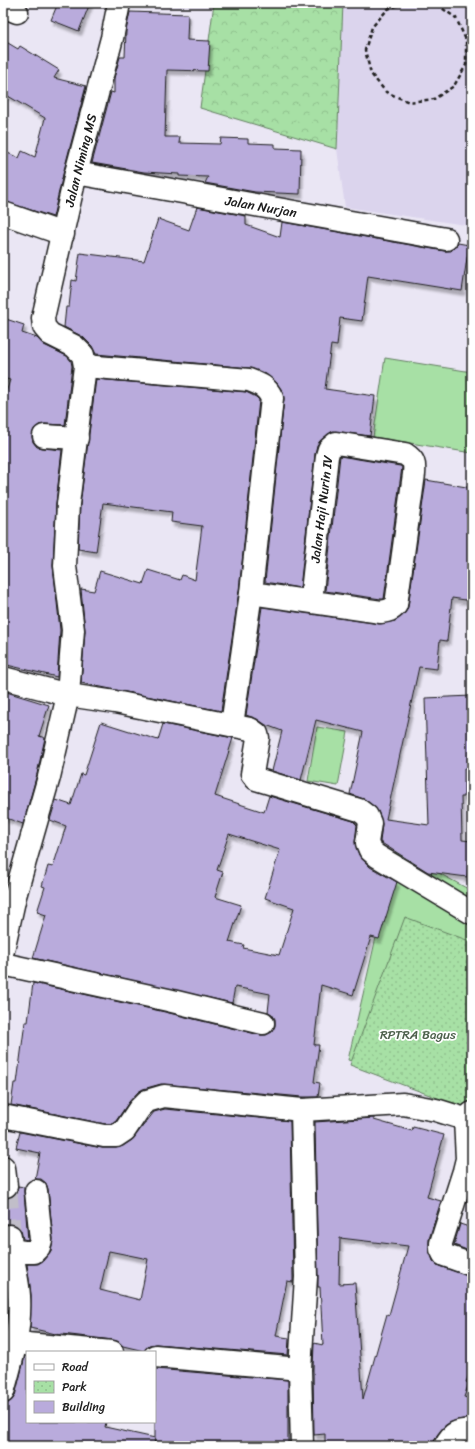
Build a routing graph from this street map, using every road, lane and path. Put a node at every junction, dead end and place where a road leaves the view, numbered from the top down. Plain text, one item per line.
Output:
1 (119, 3) edge
2 (404, 3) edge
3 (428, 3) edge
4 (76, 173) junction
5 (3, 213) edge
6 (62, 234) junction
7 (446, 239) dead end
8 (85, 366) junction
9 (44, 436) dead end
10 (77, 438) junction
11 (251, 592) junction
12 (311, 601) junction
13 (3, 678) edge
14 (68, 695) junction
15 (232, 725) junction
16 (472, 913) edge
17 (3, 950) edge
18 (3, 964) edge
19 (263, 1023) dead end
20 (302, 1110) junction
21 (3, 1116) edge
22 (469, 1116) edge
23 (36, 1191) dead end
24 (8, 1245) edge
25 (472, 1265) edge
26 (16, 1343) junction
27 (101, 1351) edge
28 (156, 1356) edge
29 (300, 1369) junction
30 (3, 1392) edge
31 (472, 1430) edge
32 (302, 1446) edge
33 (446, 1446) edge

1 - 4 street, Jalan Niming MS
2 - 3 path
4 - 6 street, Jalan Niming MS
4 - 7 street, Jalan Nurjan
5 - 6 street
6 - 8 street, Jalan Niming MS
8 - 10 street
8 - 11 street
9 - 10 street
10 - 14 street
11 - 12 street
11 - 15 street
12 - 12 street, Jalan Haji Nurin IV
13 - 14 street
14 - 15 street
14 - 17 street
15 - 16 street
18 - 19 street
20 - 21 street
20 - 22 street
20 - 29 street
22 - 25 street
23 - 24 street
24 - 26 street
26 - 27 street
26 - 30 street
28 - 29 street
29 - 32 street
31 - 33 street

